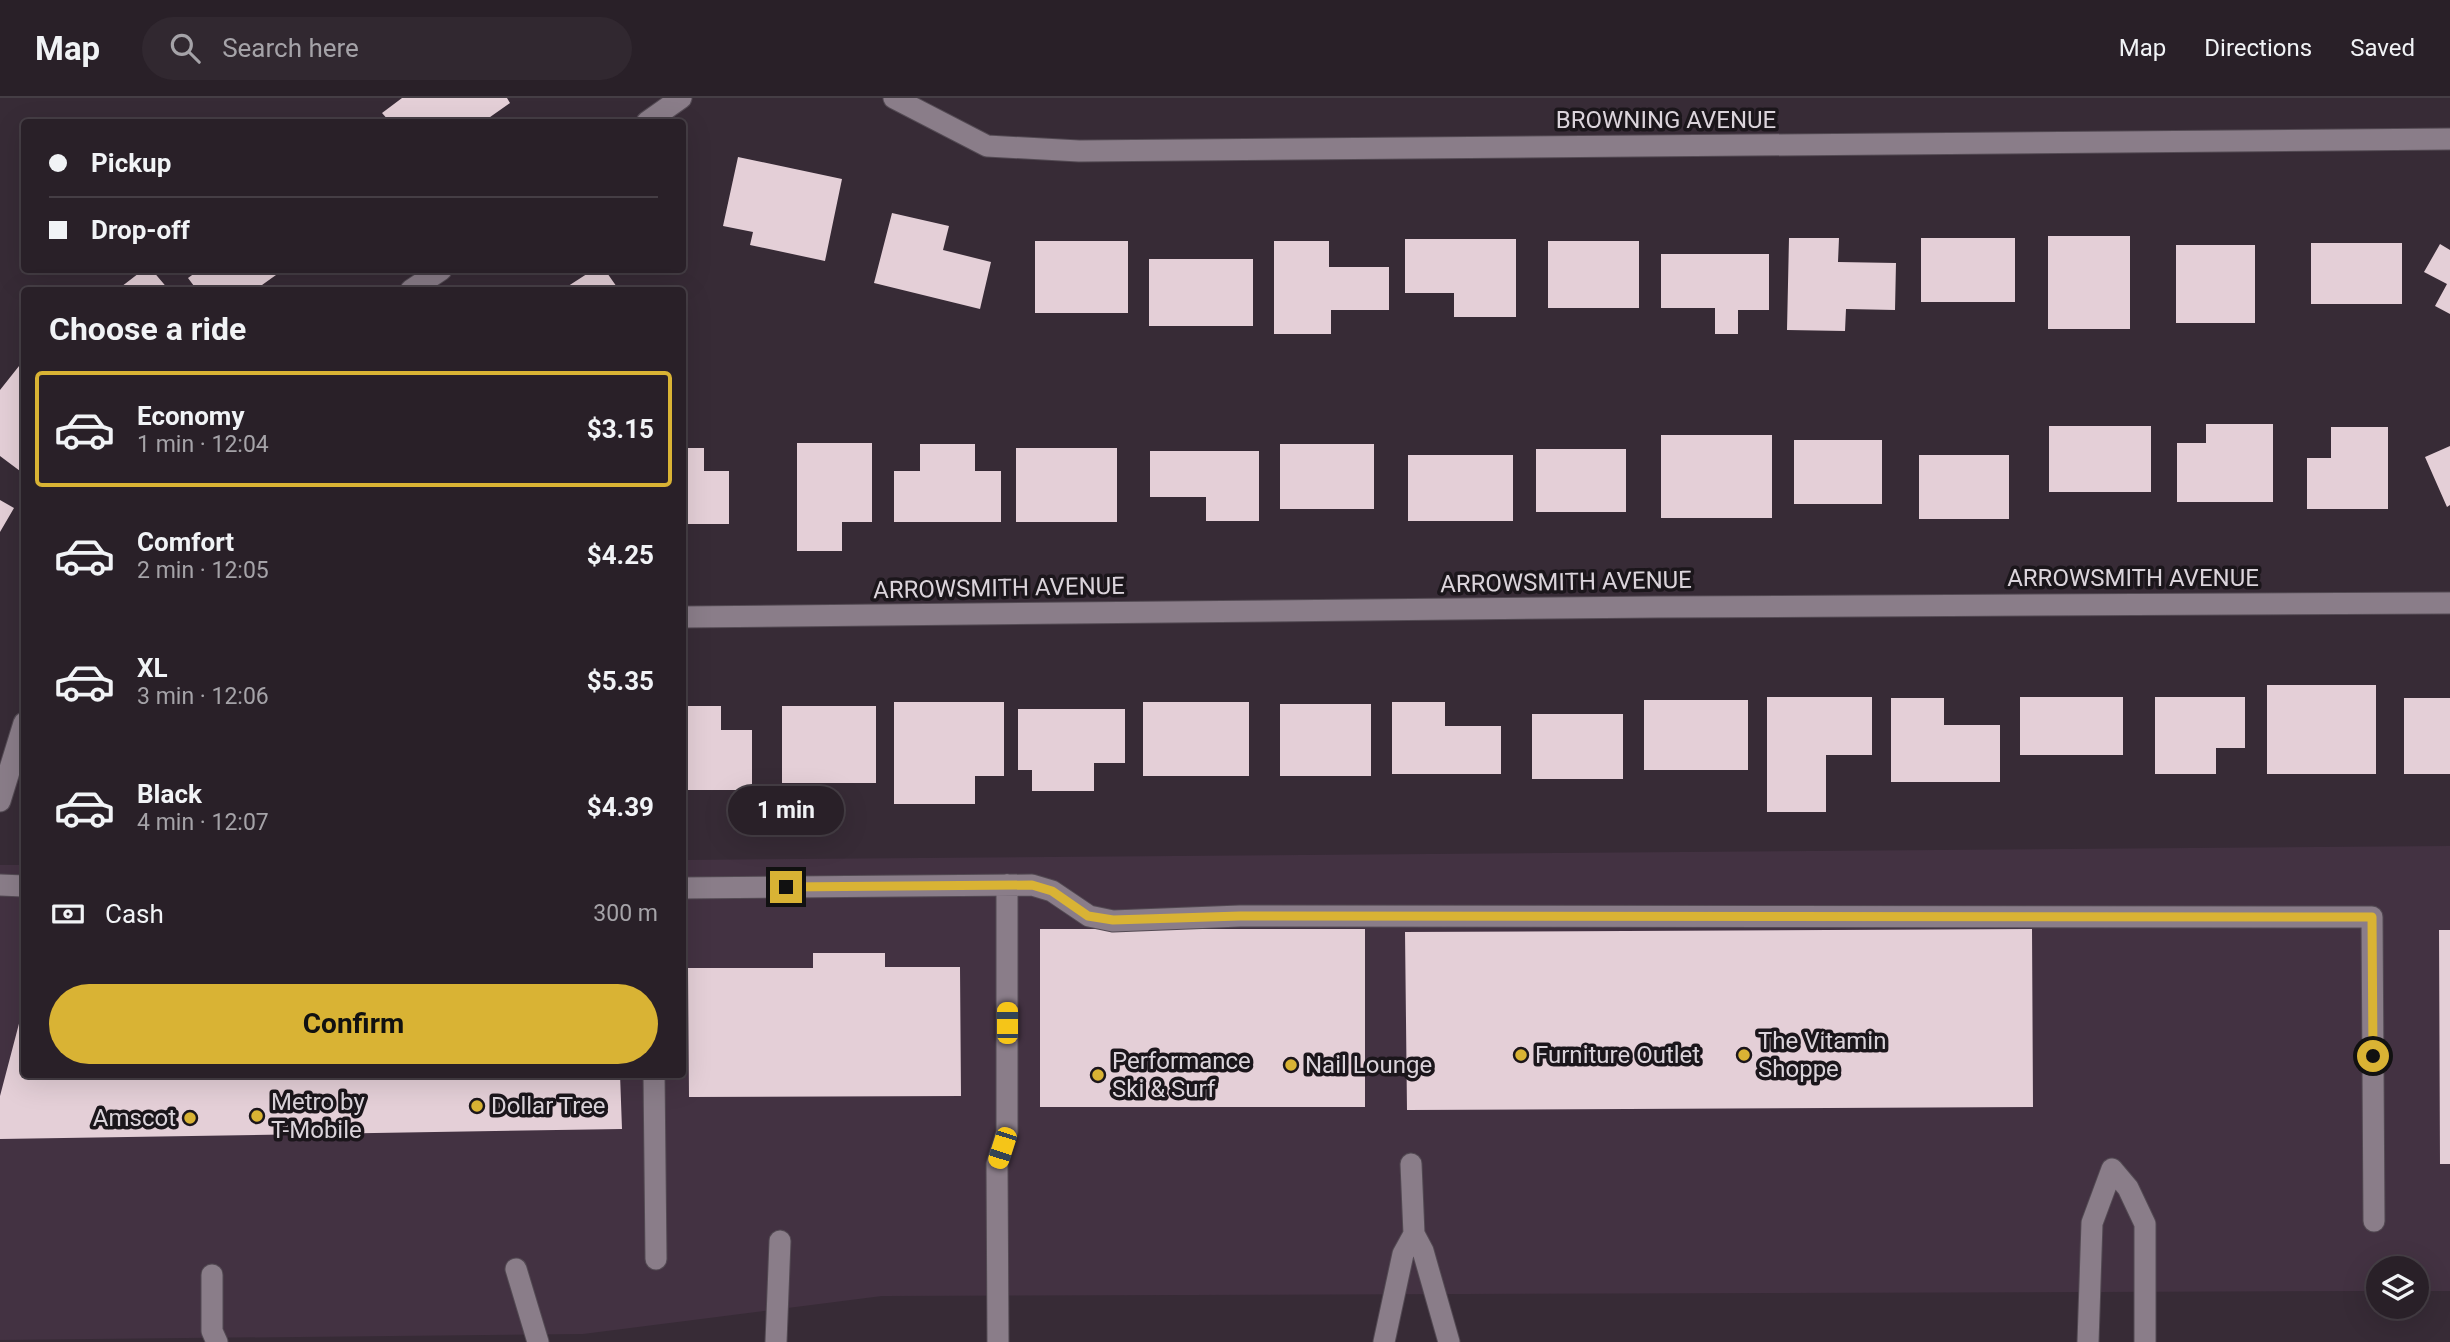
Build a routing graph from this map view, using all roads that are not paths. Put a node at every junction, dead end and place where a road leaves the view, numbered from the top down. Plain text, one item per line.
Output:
1 (681, 98) edge
2 (894, 98) edge
3 (651, 119) edge
4 (2450, 139) edge
5 (436, 273) edge
6 (416, 287) edge
7 (2450, 603) edge
8 (686, 617) edge
9 (21, 733) edge
10 (0, 801) edge
11 (0, 885) edge
12 (1007, 885) junction
13 (21, 886) edge
14 (686, 888) edge
15 (653, 1078) edge
16 (1412, 1164) dead end
17 (2374, 1221) dead end
18 (1414, 1234) junction
19 (780, 1241) dead end
20 (656, 1259) dead end
21 (516, 1269) dead end
22 (212, 1275) dead end
23 (216, 1342) edge
24 (538, 1342) edge
25 (775, 1342) edge
26 (998, 1342) edge
27 (1384, 1342) edge
28 (1450, 1342) edge
29 (2088, 1342) edge
30 (2145, 1342) edge

1 - 3 street
2 - 4 street, BROWNING AVENUE
5 - 6 street
7 - 8 street, ARROWSMITH AVENUE
9 - 10 street
11 - 13 street
12 - 14 street
12 - 17 street
12 - 26 street
15 - 20 street
16 - 18 street
18 - 27 street
18 - 28 street
19 - 25 street
21 - 24 street
22 - 23 street
29 - 30 street

